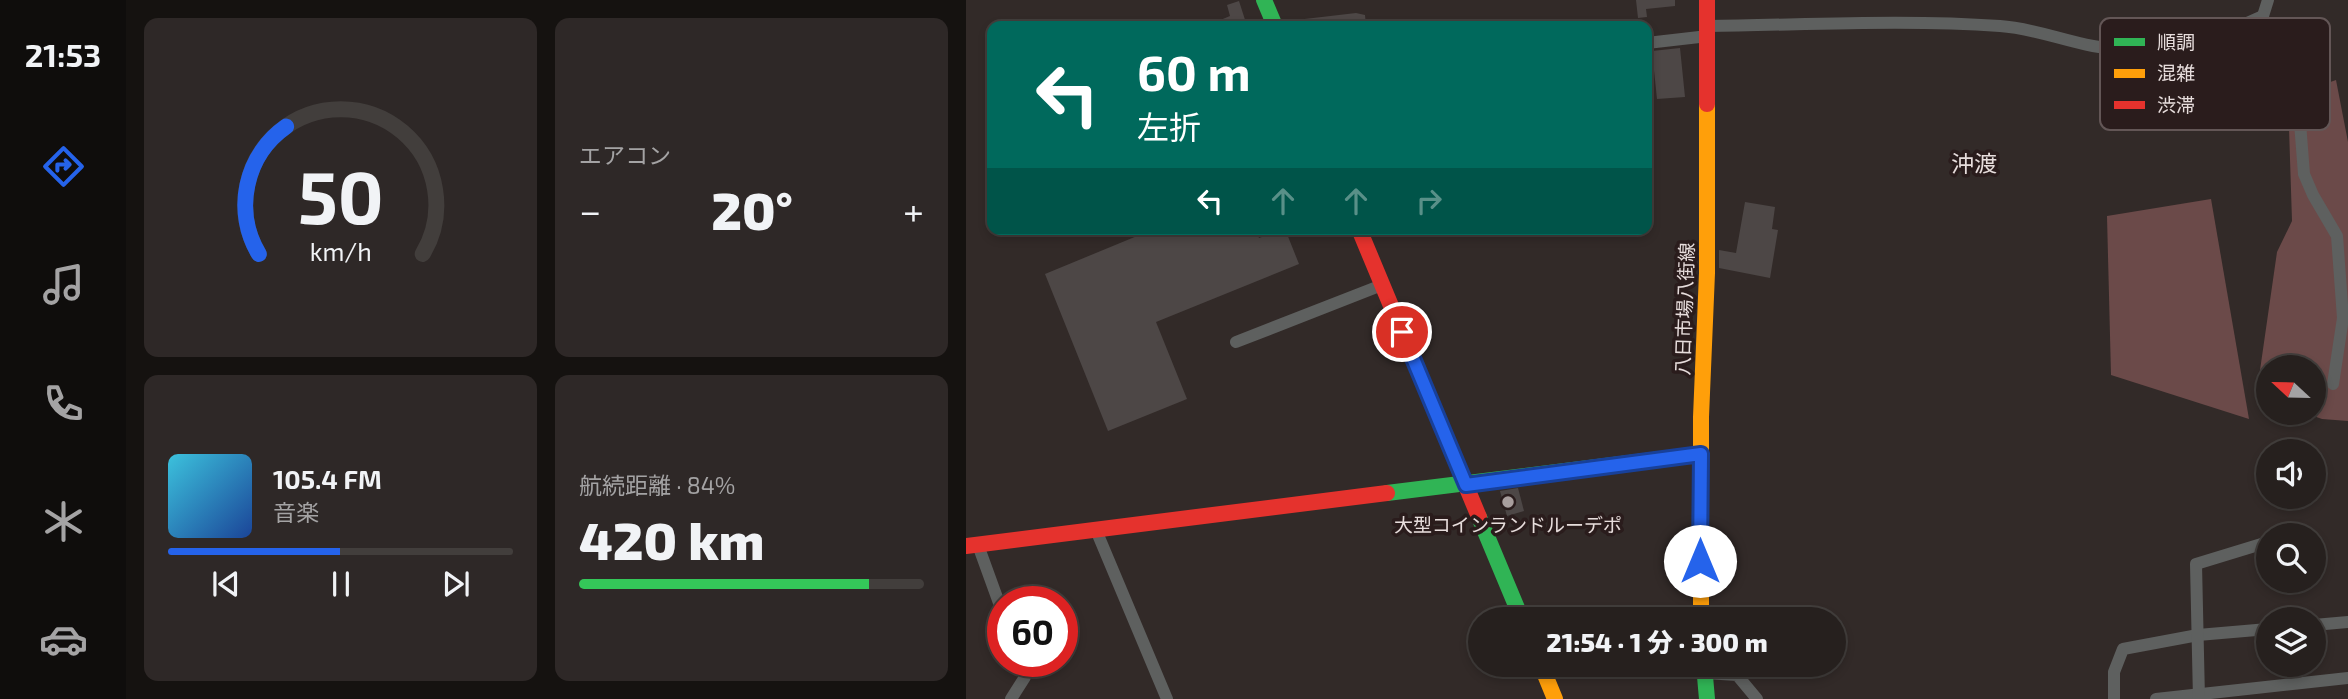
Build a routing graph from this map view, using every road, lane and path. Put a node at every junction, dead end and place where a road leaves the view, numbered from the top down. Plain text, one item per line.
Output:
1 (1264, 0) edge
2 (1707, 0) edge
3 (2268, 0) edge
4 (2263, 16) joint
5 (2258, 18) edge
6 (1273, 21) edge
7 (1708, 31) junction
8 (1652, 42) edge
9 (2100, 46) edge
10 (2301, 130) edge
11 (1361, 235) edge
12 (1382, 285) junction
13 (1236, 342) dead end
14 (2333, 384) dead end
15 (1701, 454) junction
16 (1466, 485) junction
17 (1096, 530) junction
18 (972, 545) edge
19 (2256, 546) edge
20 (990, 586) edge
21 (1517, 607) edge
22 (1700, 607) edge
23 (2348, 622) edge
24 (2326, 624) edge
25 (2256, 630) edge
26 (2198, 635) junction
27 (1025, 677) edge
28 (1546, 677) edge
29 (1706, 677) edge
30 (1739, 677) edge
31 (2348, 678) edge
32 (2199, 697) edge
33 (1011, 699) edge
34 (1167, 699) edge
35 (1555, 699) edge
36 (1707, 699) edge
37 (1757, 699) edge
38 (2114, 699) edge
39 (2156, 699) edge

1 - 6 main road
2 - 7 main road, 八日市場八街線
3 - 4 street
4 - 5 street
7 - 8 street
7 - 9 street
7 - 15 main road, 八日市場八街線
10 - 14 street
11 - 12 main road
12 - 13 street
12 - 16 main road
15 - 16 main road
15 - 22 main road, 八日市場八街線
16 - 17 main road
16 - 21 main road
17 - 18 main road
17 - 34 street
18 - 20 street
19 - 26 street
23 - 24 street
25 - 26 street
26 - 32 street
26 - 38 street
27 - 33 street
28 - 35 main road
29 - 36 main road
30 - 37 street
31 - 32 street
32 - 39 street

